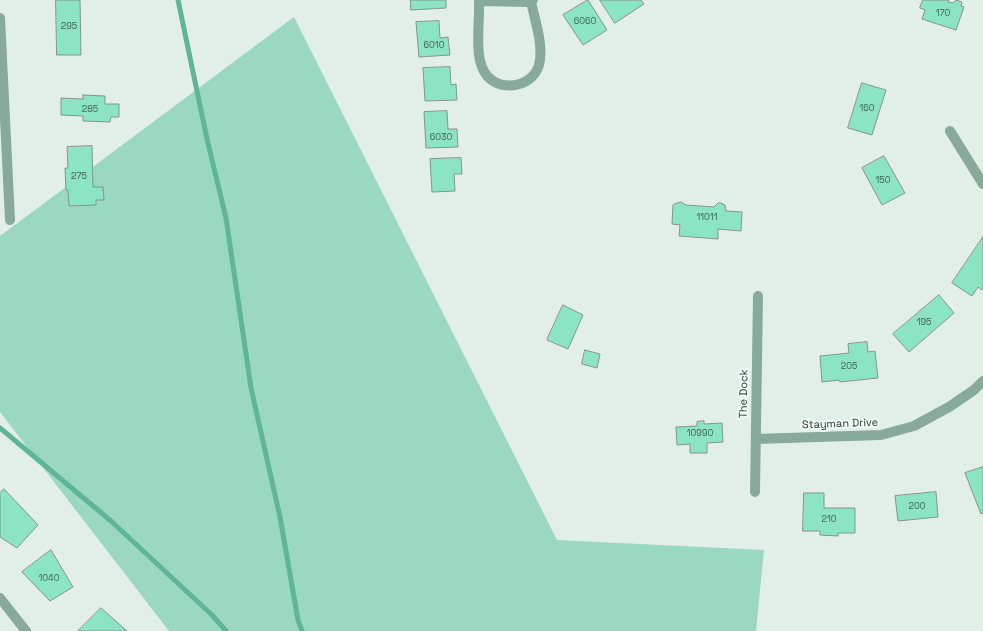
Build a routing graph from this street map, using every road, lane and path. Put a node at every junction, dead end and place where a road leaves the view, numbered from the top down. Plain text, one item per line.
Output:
1 (479, 1) edge
2 (532, 1) edge
3 (0, 18) edge
4 (2, 102) edge
5 (950, 131) dead end
6 (983, 184) edge
7 (10, 220) dead end
8 (758, 296) dead end
9 (983, 381) edge
10 (756, 439) junction
11 (755, 492) dead end
12 (0, 598) edge
13 (26, 631) edge

1 - 2 street
1 - 2 street
3 - 4 street
4 - 7 street
5 - 6 street
8 - 10 street, The Dock
9 - 10 street, Stayman Drive
10 - 11 street, The Dock
12 - 13 street

